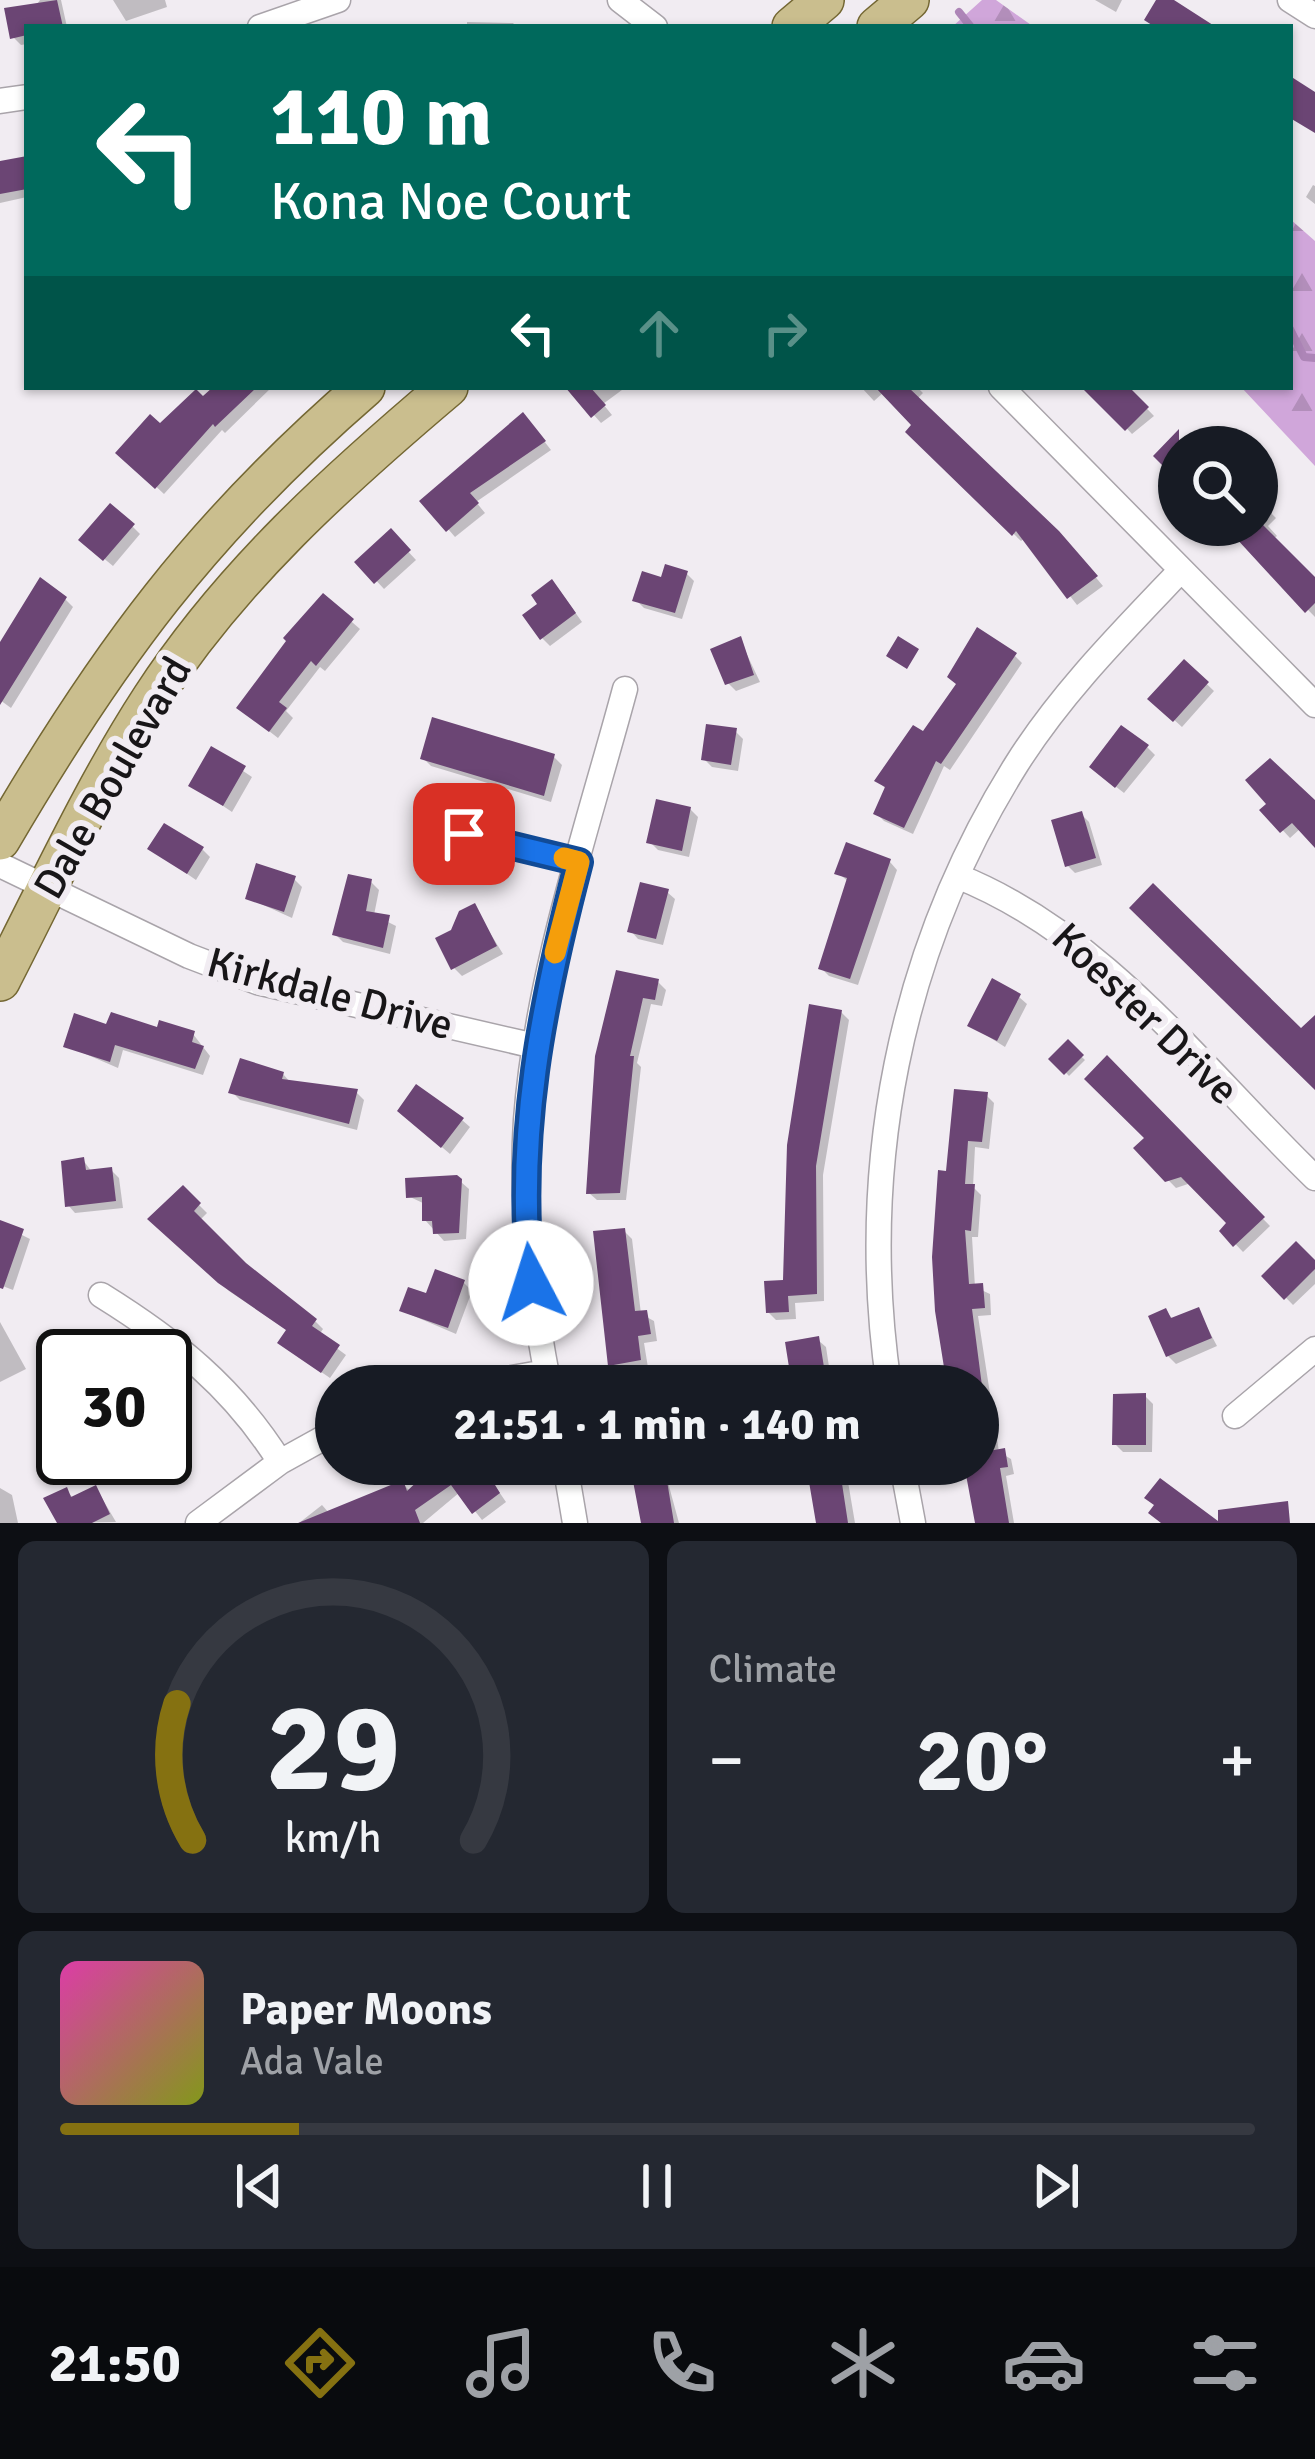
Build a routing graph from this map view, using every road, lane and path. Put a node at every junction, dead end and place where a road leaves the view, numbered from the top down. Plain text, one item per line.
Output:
1 (338, 0) edge
2 (620, 0) edge
3 (824, 0) edge
4 (909, 0) edge
5 (1290, 0) edge
6 (1315, 16) edge
7 (269, 24) edge
8 (651, 24) edge
9 (796, 24) edge
10 (881, 24) edge
11 (362, 390) edge
12 (444, 390) edge
13 (1003, 390) edge
14 (1181, 570) junction
15 (625, 689) dead end
16 (1315, 706) edge
17 (464, 834) dead end
18 (0, 840) edge
19 (579, 862) junction
20 (0, 865) edge
21 (957, 876) junction
22 (47, 888) junction
23 (0, 981) edge
24 (535, 1046) junction
25 (1315, 1178) edge
26 (101, 1295) dead end
27 (1315, 1349) edge
28 (546, 1365) edge
29 (887, 1365) edge
30 (1235, 1416) dead end
31 (315, 1443) edge
32 (280, 1462) junction
33 (569, 1485) edge
34 (906, 1485) edge
35 (198, 1523) edge
36 (575, 1523) edge
37 (913, 1523) edge

1 - 7 street
2 - 8 street
3 - 9 main road
4 - 10 main road
5 - 6 street
11 - 18 main road, Dale Boulevard
12 - 22 main road, Dale Boulevard
13 - 14 street
14 - 16 street
14 - 21 street
15 - 19 street
17 - 19 street
19 - 24 street
20 - 22 street, Kirkdale Drive
21 - 25 street, Koester Drive
21 - 29 street
22 - 23 main road, Dale Boulevard
22 - 24 street, Kirkdale Drive
24 - 28 street
26 - 32 street
27 - 30 street
31 - 32 street
32 - 35 street
33 - 36 street
34 - 37 street

